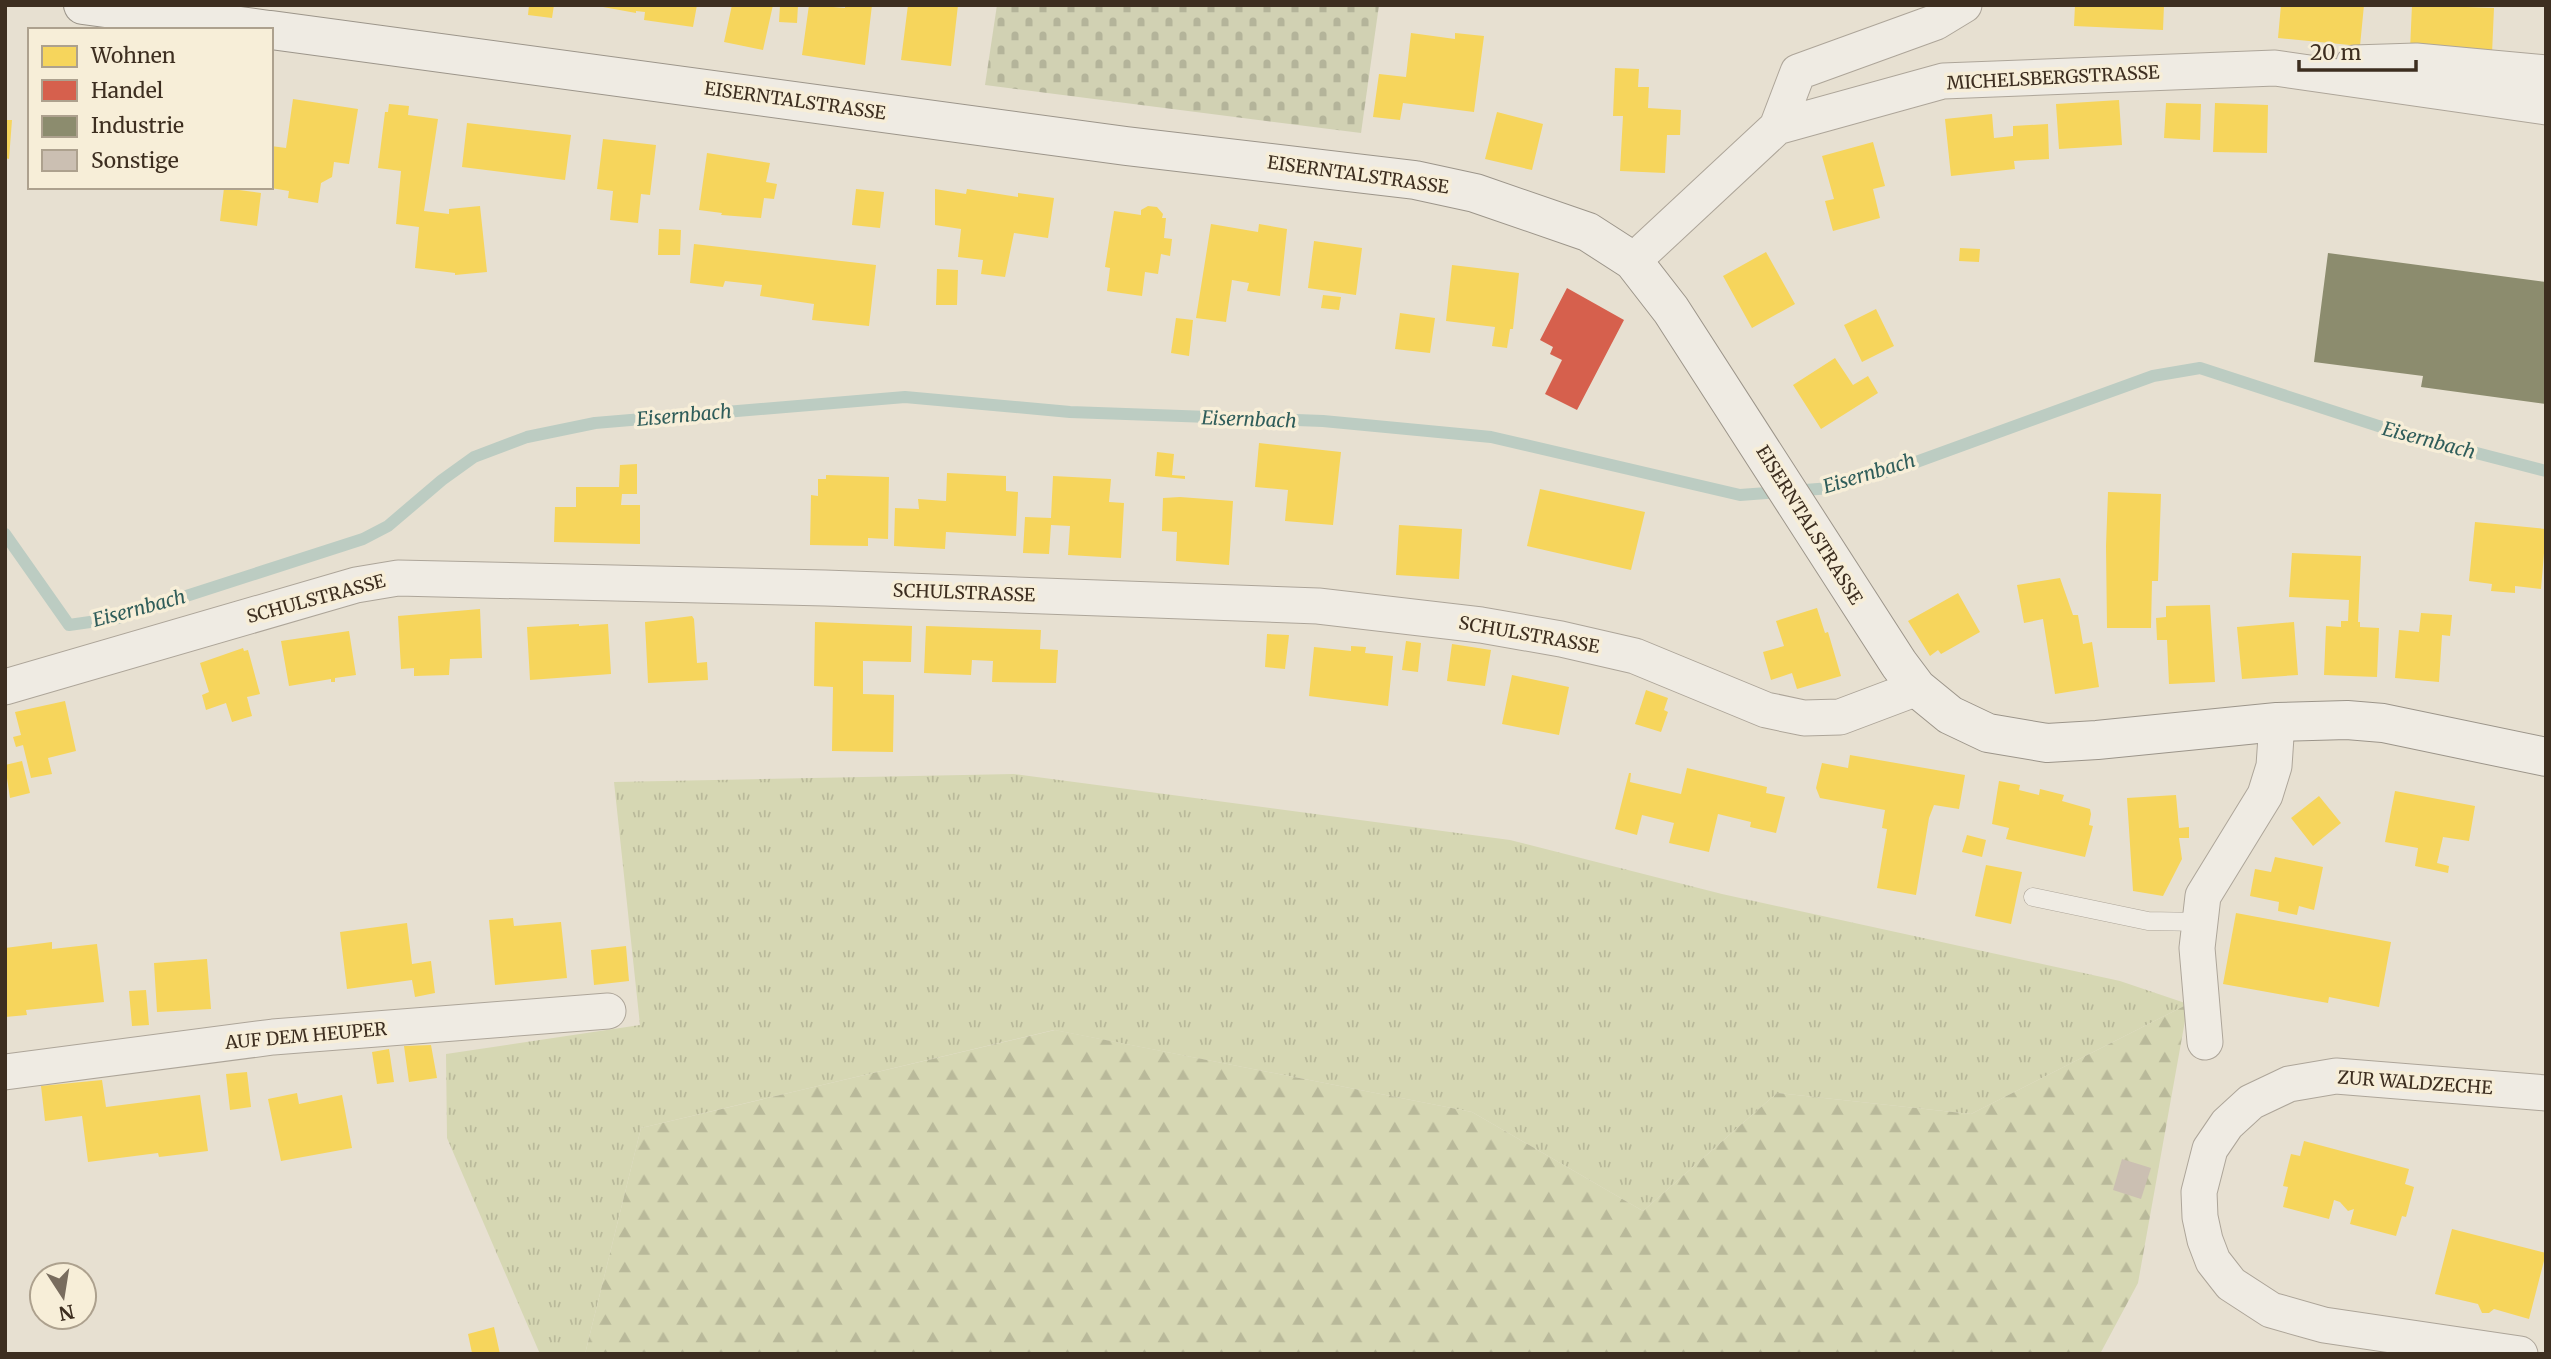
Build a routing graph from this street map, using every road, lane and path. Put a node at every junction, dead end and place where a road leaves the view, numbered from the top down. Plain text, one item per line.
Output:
1 (83, 5) edge
2 (1964, 5) edge
3 (255, 28) edge
4 (273, 30) edge
5 (2546, 73) edge
6 (2334, 77) junction
7 (2546, 107) edge
8 (1777, 127) junction
9 (1633, 261) junction
10 (5, 687) edge
11 (1917, 688) junction
12 (2277, 722) junction
13 (2546, 757) edge
14 (2033, 897) dead end
15 (2200, 922) junction
16 (608, 1011) dead end
17 (2205, 1042) dead end
18 (5, 1072) edge
19 (2546, 1093) edge
20 (2520, 1354) edge

1 - 3 main road, EISERNTALSTRASSE
2 - 8 street
4 - 9 main road, EISERNTALSTRASSE
5 - 6 street
6 - 7 street, MICHELSBERGSTRASSE
6 - 8 street, MICHELSBERGSTRASSE
8 - 9 street
9 - 11 main road, EISERNTALSTRASSE
10 - 11 street, SCHULSTRASSE
11 - 12 main road, EISERNTALSTRASSE
12 - 13 main road, EISERNTALSTRASSE
12 - 15 street
14 - 15 lane
15 - 17 street
16 - 18 street, AUF DEM HEUPER
19 - 20 street, ZUR WALDZECHE

